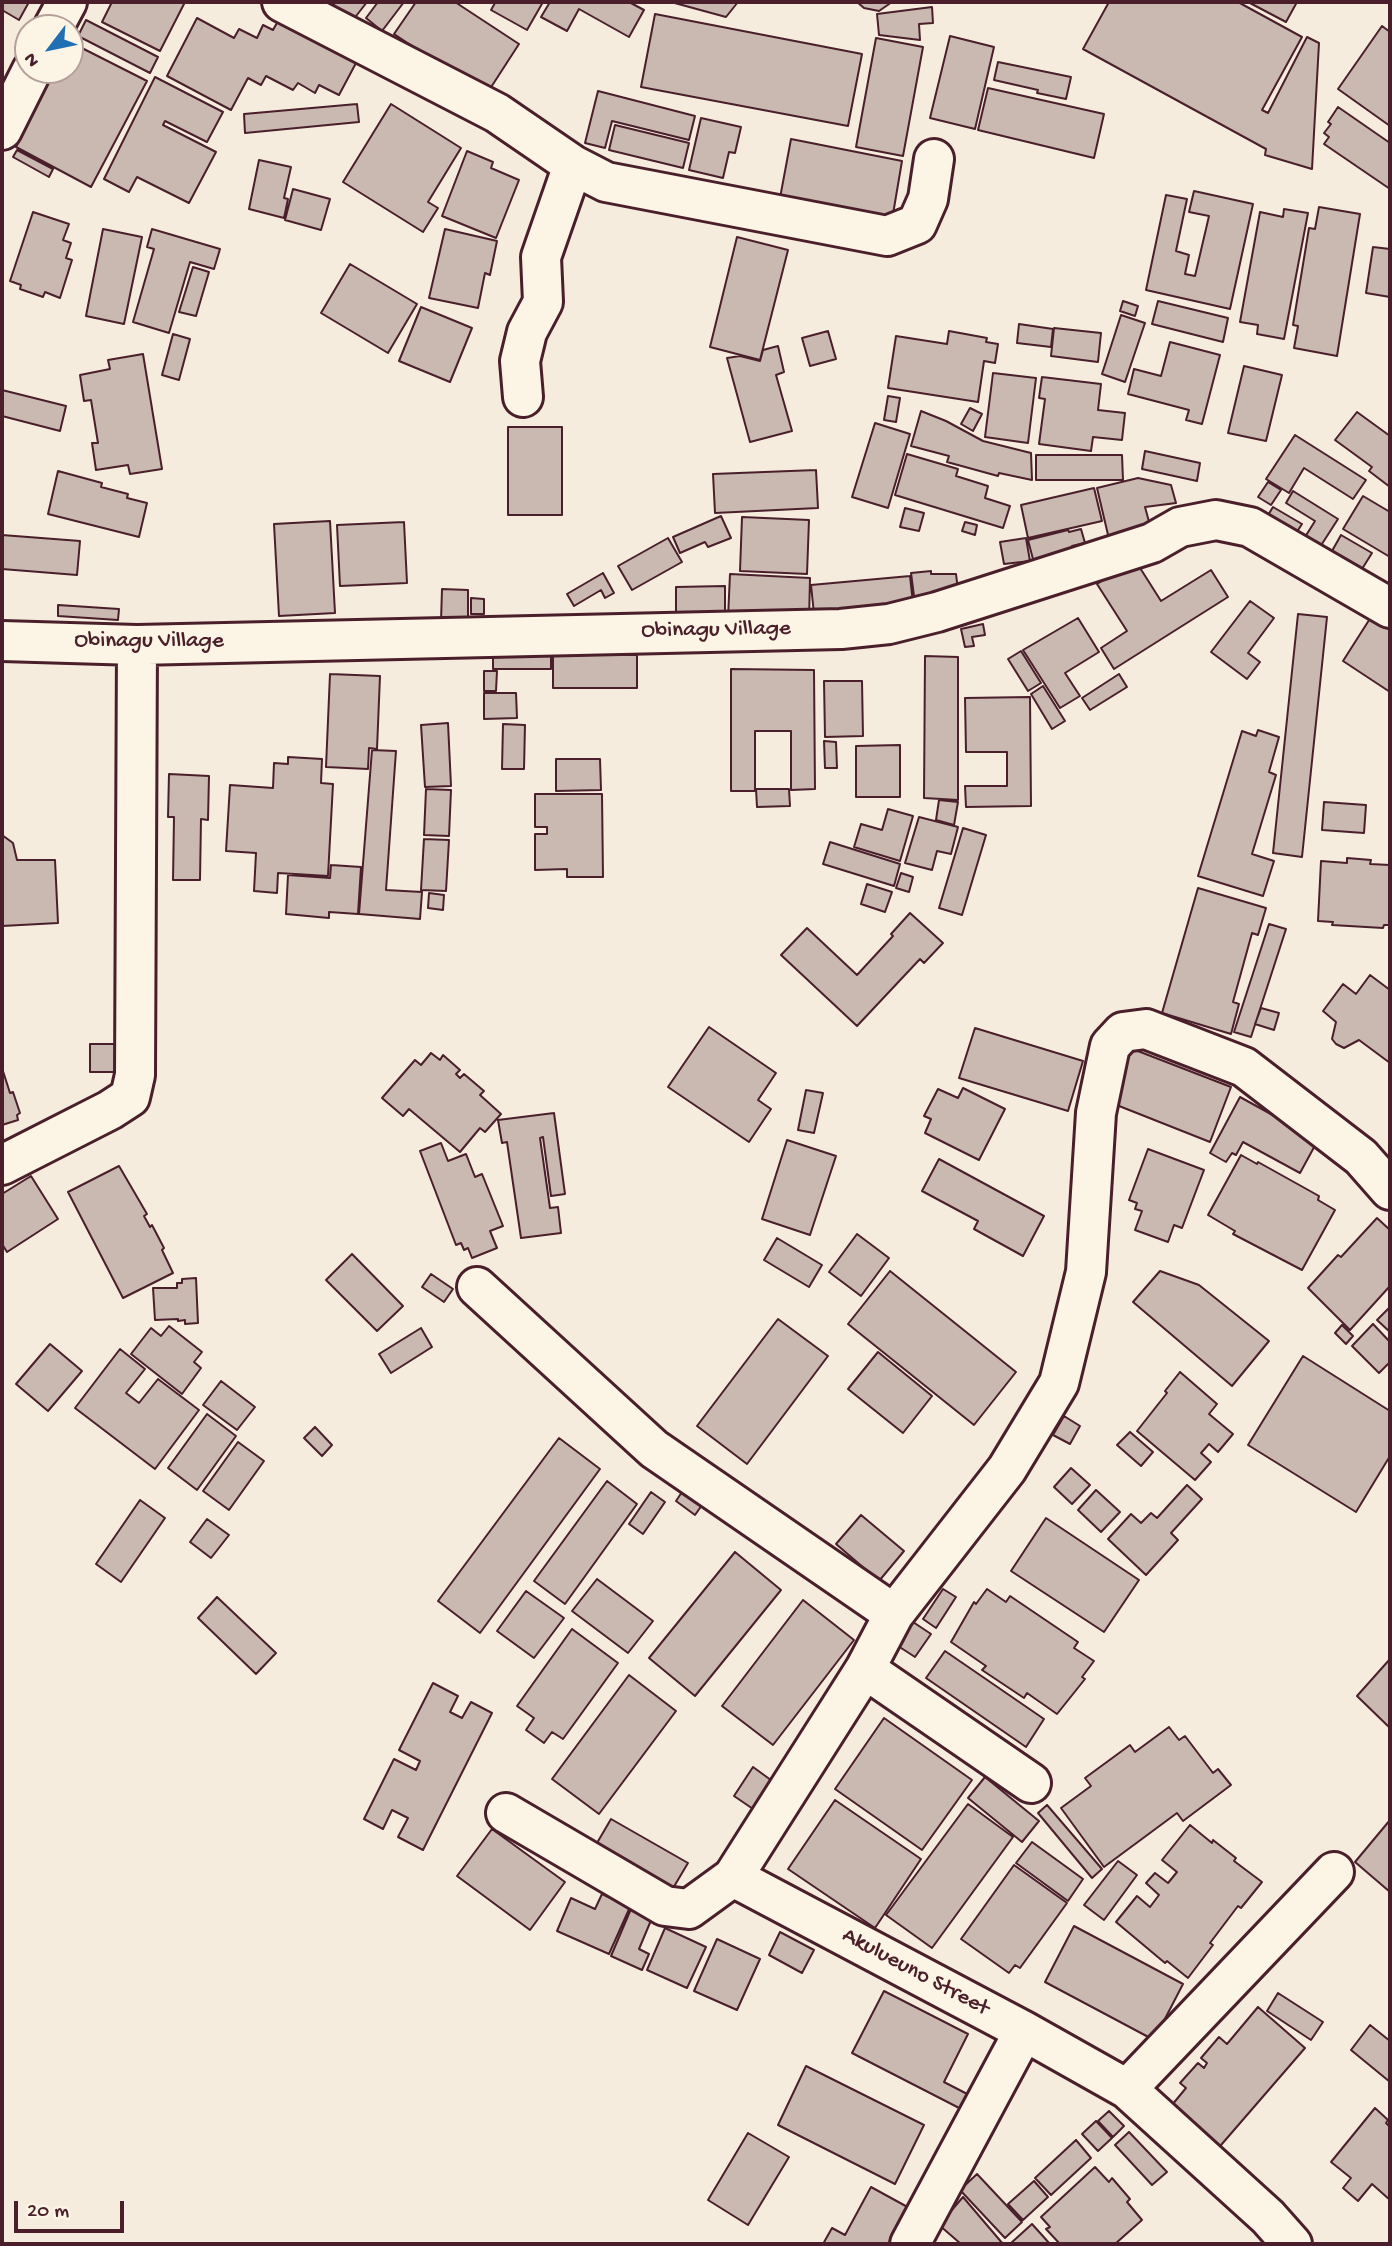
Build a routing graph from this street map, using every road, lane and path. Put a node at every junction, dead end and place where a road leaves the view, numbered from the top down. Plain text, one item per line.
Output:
1 (282, 2) edge
2 (25, 84) edge
3 (2, 130) edge
4 (934, 159) dead end
5 (573, 165) junction
6 (523, 397) dead end
7 (1390, 608) edge
8 (2, 641) edge
9 (137, 645) junction
10 (2, 1165) edge
11 (1390, 1190) edge
12 (477, 1287) dead end
13 (894, 1614) junction
14 (865, 1669) junction
15 (1031, 1783) dead end
16 (506, 1813) dead end
17 (1334, 1872) dead end
18 (733, 1877) junction
19 (1024, 2031) junction
20 (1127, 2089) junction
21 (910, 2244) edge
22 (1292, 2244) edge

1 - 5 street
2 - 3 street
4 - 5 street
5 - 6 street
7 - 9 street, Obinagu Village
8 - 9 street, Obinagu Village
9 - 10 street
11 - 13 street
12 - 13 street
13 - 14 street
14 - 15 street
14 - 18 street
16 - 18 street
17 - 20 street
18 - 19 street, Akulueuno Street
19 - 20 street, Akulueuno Street
19 - 21 street
20 - 22 street, Akulueuno Street

